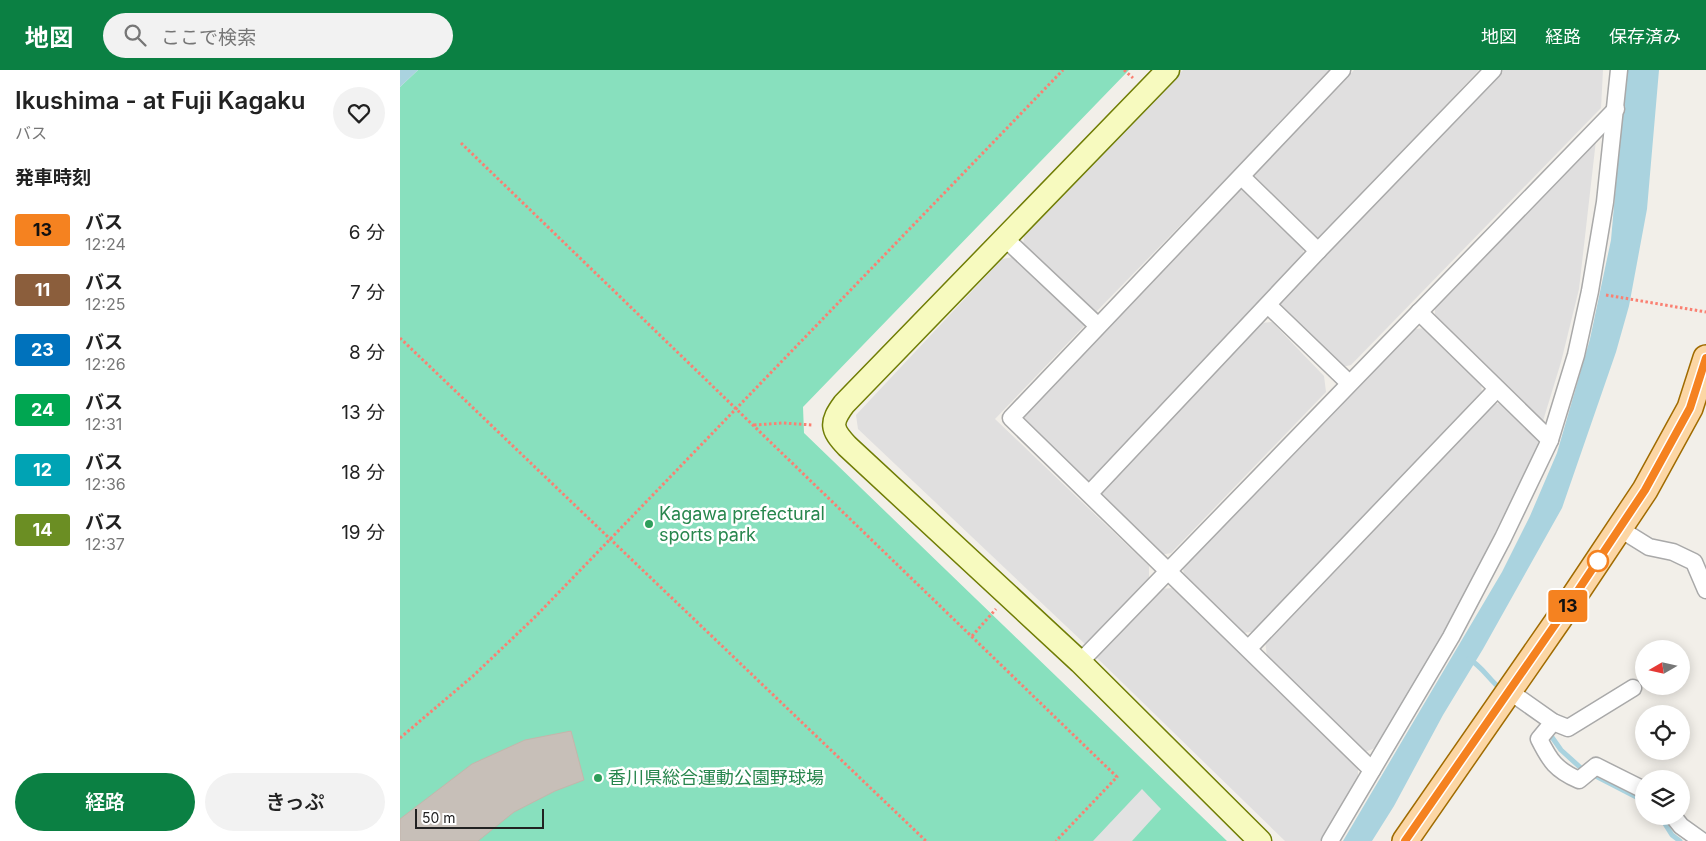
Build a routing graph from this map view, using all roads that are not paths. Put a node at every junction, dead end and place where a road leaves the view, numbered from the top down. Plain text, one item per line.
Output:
1 (1168, 70) edge
2 (1342, 70) edge
3 (1494, 70) edge
4 (1619, 70) edge
5 (1616, 109) junction
6 (1242, 177) junction
7 (1008, 236) junction
8 (1318, 251) junction
9 (1268, 305) junction
10 (1419, 312) junction
11 (1098, 325) junction
12 (1706, 358) edge
13 (1349, 383) junction
14 (1701, 387) edge
15 (1497, 389) junction
16 (1550, 440) junction
17 (1090, 493) junction
18 (1620, 529) junction
19 (1168, 572) junction
20 (1706, 590) edge
21 (1249, 648) junction
22 (1080, 662) junction
23 (1633, 688) dead end
24 (1504, 698) junction
25 (1553, 722) junction
26 (1372, 770) junction
27 (1635, 786) edge
28 (1680, 825) edge
29 (1260, 841) edge
30 (1330, 841) edge
31 (1405, 841) edge
32 (1702, 841) edge

1 - 7 street
2 - 6 street
3 - 8 street
4 - 5 street
5 - 10 street
5 - 16 street
6 - 8 street
6 - 11 street
7 - 11 street
7 - 22 street
8 - 9 street
9 - 13 street
9 - 17 street
10 - 13 street
10 - 15 street
11 - 17 street
12 - 14 main road
13 - 19 street
14 - 18 main road
15 - 16 street
15 - 21 street
16 - 26 street
17 - 19 street
18 - 20 street
18 - 24 main road
19 - 21 street
19 - 22 street
21 - 26 street
22 - 29 street
23 - 25 street
24 - 25 street
24 - 31 main road
25 - 27 street
26 - 30 street
28 - 32 street

